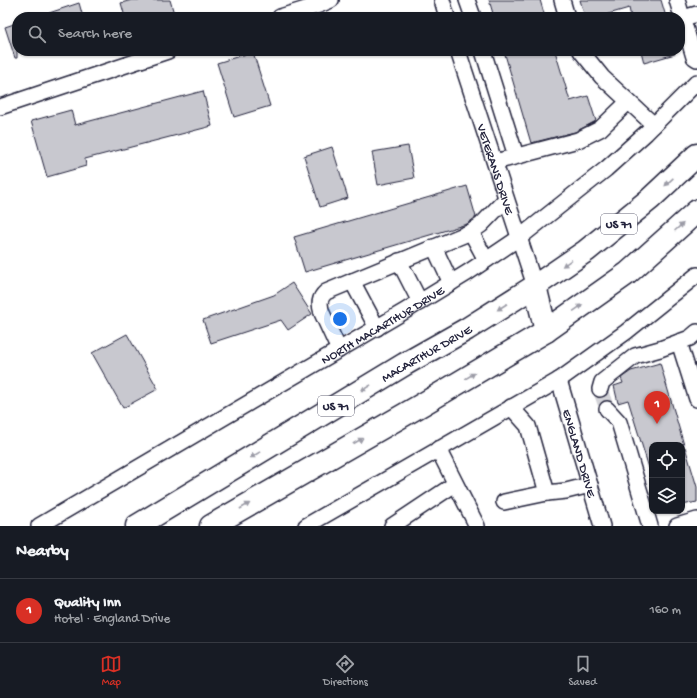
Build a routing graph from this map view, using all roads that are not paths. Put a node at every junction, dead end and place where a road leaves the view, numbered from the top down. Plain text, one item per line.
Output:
1 (331, 0) edge
2 (442, 0) edge
3 (467, 0) edge
4 (562, 0) edge
5 (677, 0) edge
6 (296, 12) edge
7 (446, 12) edge
8 (471, 12) edge
9 (566, 12) edge
10 (690, 16) edge
11 (153, 56) edge
12 (460, 56) edge
13 (585, 56) edge
14 (485, 57) edge
15 (697, 59) edge
16 (465, 71) junction
17 (697, 82) edge
18 (628, 102) junction
19 (0, 107) edge
20 (654, 125) junction
21 (697, 155) edge
22 (516, 156) junction
23 (495, 162) junction
24 (506, 199) junction
25 (697, 211) edge
26 (471, 232) junction
27 (518, 238) junction
28 (434, 247) junction
29 (486, 260) junction
30 (399, 261) junction
31 (697, 274) edge
32 (352, 281) junction
33 (451, 283) junction
34 (534, 286) junction
35 (420, 302) junction
36 (377, 328) junction
37 (546, 331) junction
38 (697, 332) edge
39 (679, 342) junction
40 (339, 350) junction
41 (596, 353) junction
42 (612, 375) junction
43 (558, 380) junction
44 (600, 390) dead end
45 (697, 399) edge
46 (511, 408) junction
47 (607, 408) tunnel mouth
48 (438, 449) junction
49 (456, 484) junction
50 (590, 485) junction
51 (547, 493) junction
52 (504, 502) dead end
53 (697, 520) edge
54 (39, 526) edge
55 (137, 526) edge
56 (211, 526) edge
57 (306, 526) edge
58 (392, 526) edge
59 (477, 526) edge
60 (602, 526) edge
61 (650, 526) edge
62 (677, 526) edge

1 - 6 street
2 - 7 street
3 - 8 street
4 - 9 street
5 - 10 street
10 - 15 street
11 - 19 street
12 - 16 street, VETERANS DRIVE
13 - 18 street
14 - 16 street
14 - 22 street
16 - 23 street, VETERANS DRIVE
17 - 20 street, NORTH MACARTHUR DRIVE
18 - 20 street
18 - 22 street
20 - 27 street, NORTH MACARTHUR DRIVE
21 -> 34 highway, MACARTHUR DRIVE / US 71
22 - 23 street
23 - 24 street, VETERANS DRIVE
24 - 26 street
24 - 27 street, VETERANS DRIVE
37 -> 25 highway
26 - 28 street
26 - 29 street
27 - 29 street, NORTH MACARTHUR DRIVE
27 - 34 street, VETERANS DRIVE
28 - 30 street
28 - 33 street
29 - 33 street, NORTH MACARTHUR DRIVE
30 - 32 street
30 - 35 street
31 - 41 street
32 - 36 street
32 - 40 street
33 - 35 street, NORTH MACARTHUR DRIVE
34 - 37 highway
34 -> 55 highway, MACARTHUR DRIVE / US 71
35 - 36 street, NORTH MACARTHUR DRIVE
36 - 40 street, NORTH MACARTHUR DRIVE
56 -> 37 highway
38 - 39 street
39 - 42 street
39 - 45 street
40 - 54 street, NORTH MACARTHUR DRIVE
41 - 42 street
41 - 43 street
42 - 44 street
43 - 46 street
43 - 50 street, ENGLAND DRIVE
46 - 48 street
46 - 51 street
47 - 61 street
48 - 49 street
48 - 57 street
49 - 58 street
49 - 59 street
50 - 51 street
50 - 60 street, ENGLAND DRIVE
51 - 52 street
53 - 62 street

